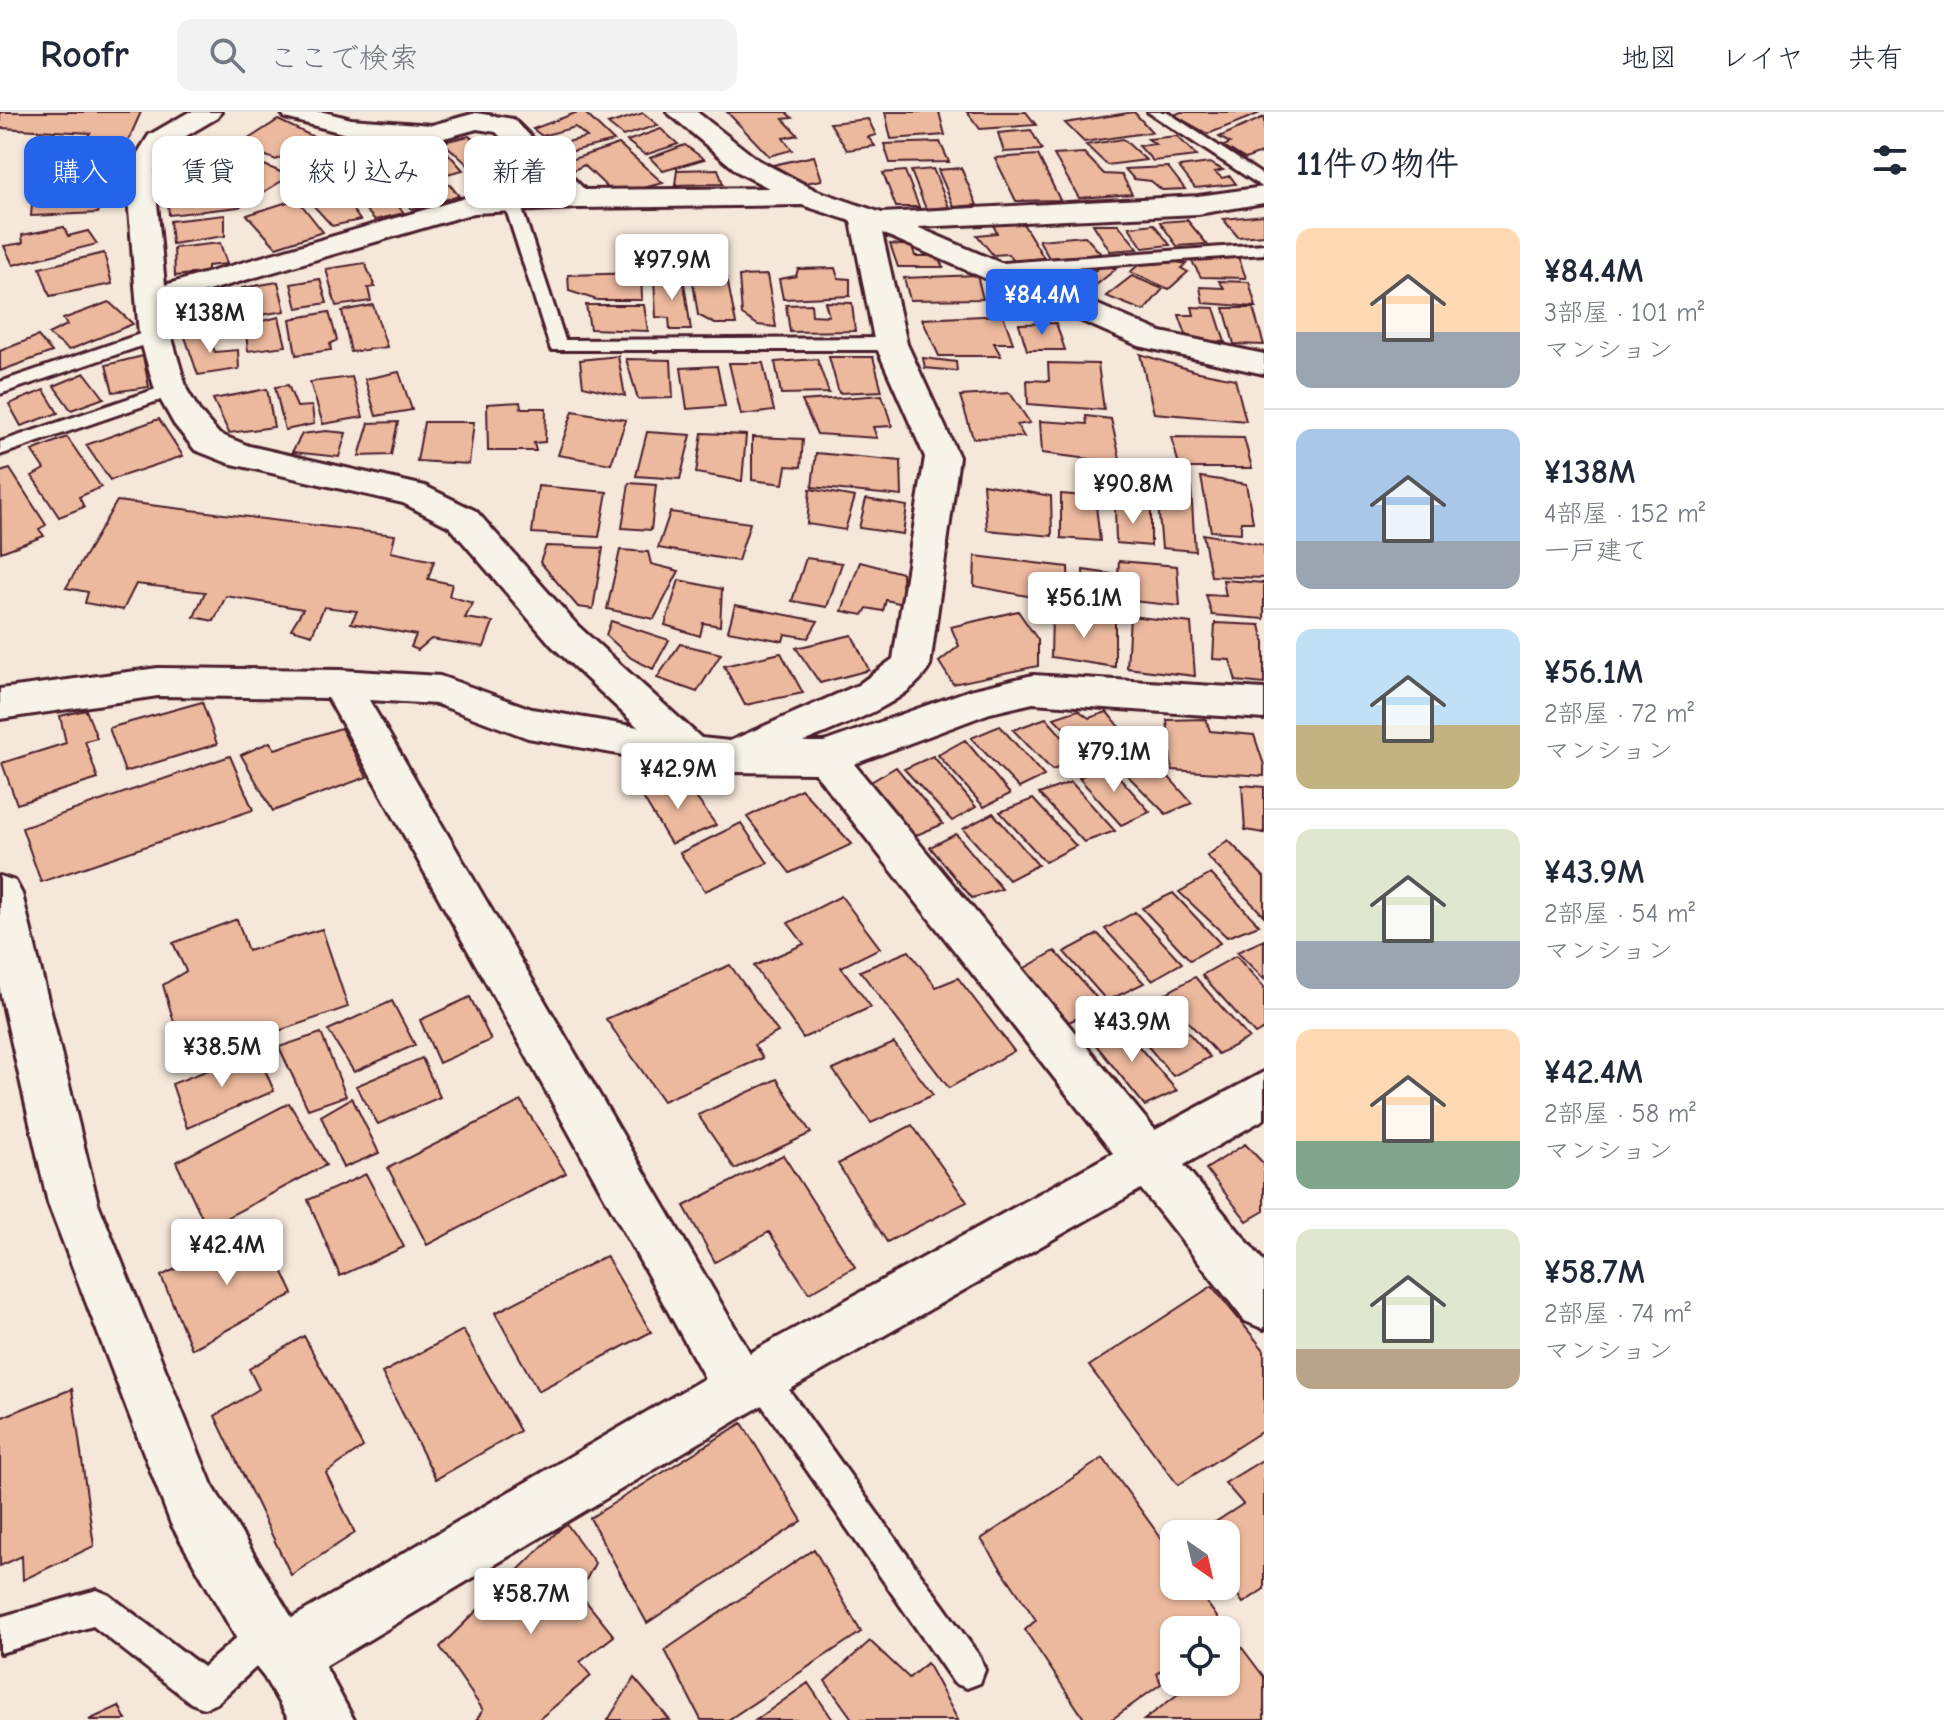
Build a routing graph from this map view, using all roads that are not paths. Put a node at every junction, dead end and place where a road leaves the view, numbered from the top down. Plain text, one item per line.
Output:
1 (208, 112) edge
2 (294, 112) edge
3 (680, 112) edge
4 (1156, 112) edge
5 (1264, 183) edge
6 (1264, 195) edge
7 (805, 196) junction
8 (578, 199) joint
9 (464, 207) edge
10 (514, 208) edge
11 (871, 218) junction
12 (1264, 249) edge
13 (991, 269) junction
14 (152, 298) junction
15 (155, 335) junction
16 (891, 344) junction
17 (1264, 364) edge
18 (0, 388) edge
19 (171, 390) junction
20 (0, 449) edge
21 (340, 684) junction
22 (0, 704) edge
23 (1264, 704) edge
24 (690, 752) junction
25 (732, 757) junction
26 (826, 758) junction
27 (0, 894) edge
28 (1264, 1094) edge
29 (1146, 1159) junction
30 (1264, 1303) edge
31 (750, 1383) junction
32 (0, 1635) edge
33 (276, 1645) junction
34 (967, 1670) dead end
35 (323, 1720) edge

1 - 14 street
2 - 8 street
3 - 7 street
4 - 5 lane
6 - 11 street
7 - 8 street
7 - 11 street
9 - 14 street
10 - 16 lane
11 - 13 street
11 - 16 street
12 - 13 lane
13 - 17 street
14 - 15 street
15 - 18 lane
15 - 19 street
16 - 25 street
19 - 20 lane
19 - 24 street
21 - 22 street
21 - 24 street
21 - 31 street
23 - 26 street
24 - 25 street
25 - 26 street
26 - 29 street
27 - 33 street
28 - 29 street
29 - 30 street
29 - 31 street
31 - 33 street
31 - 34 lane
32 - 33 lane
33 - 35 street

